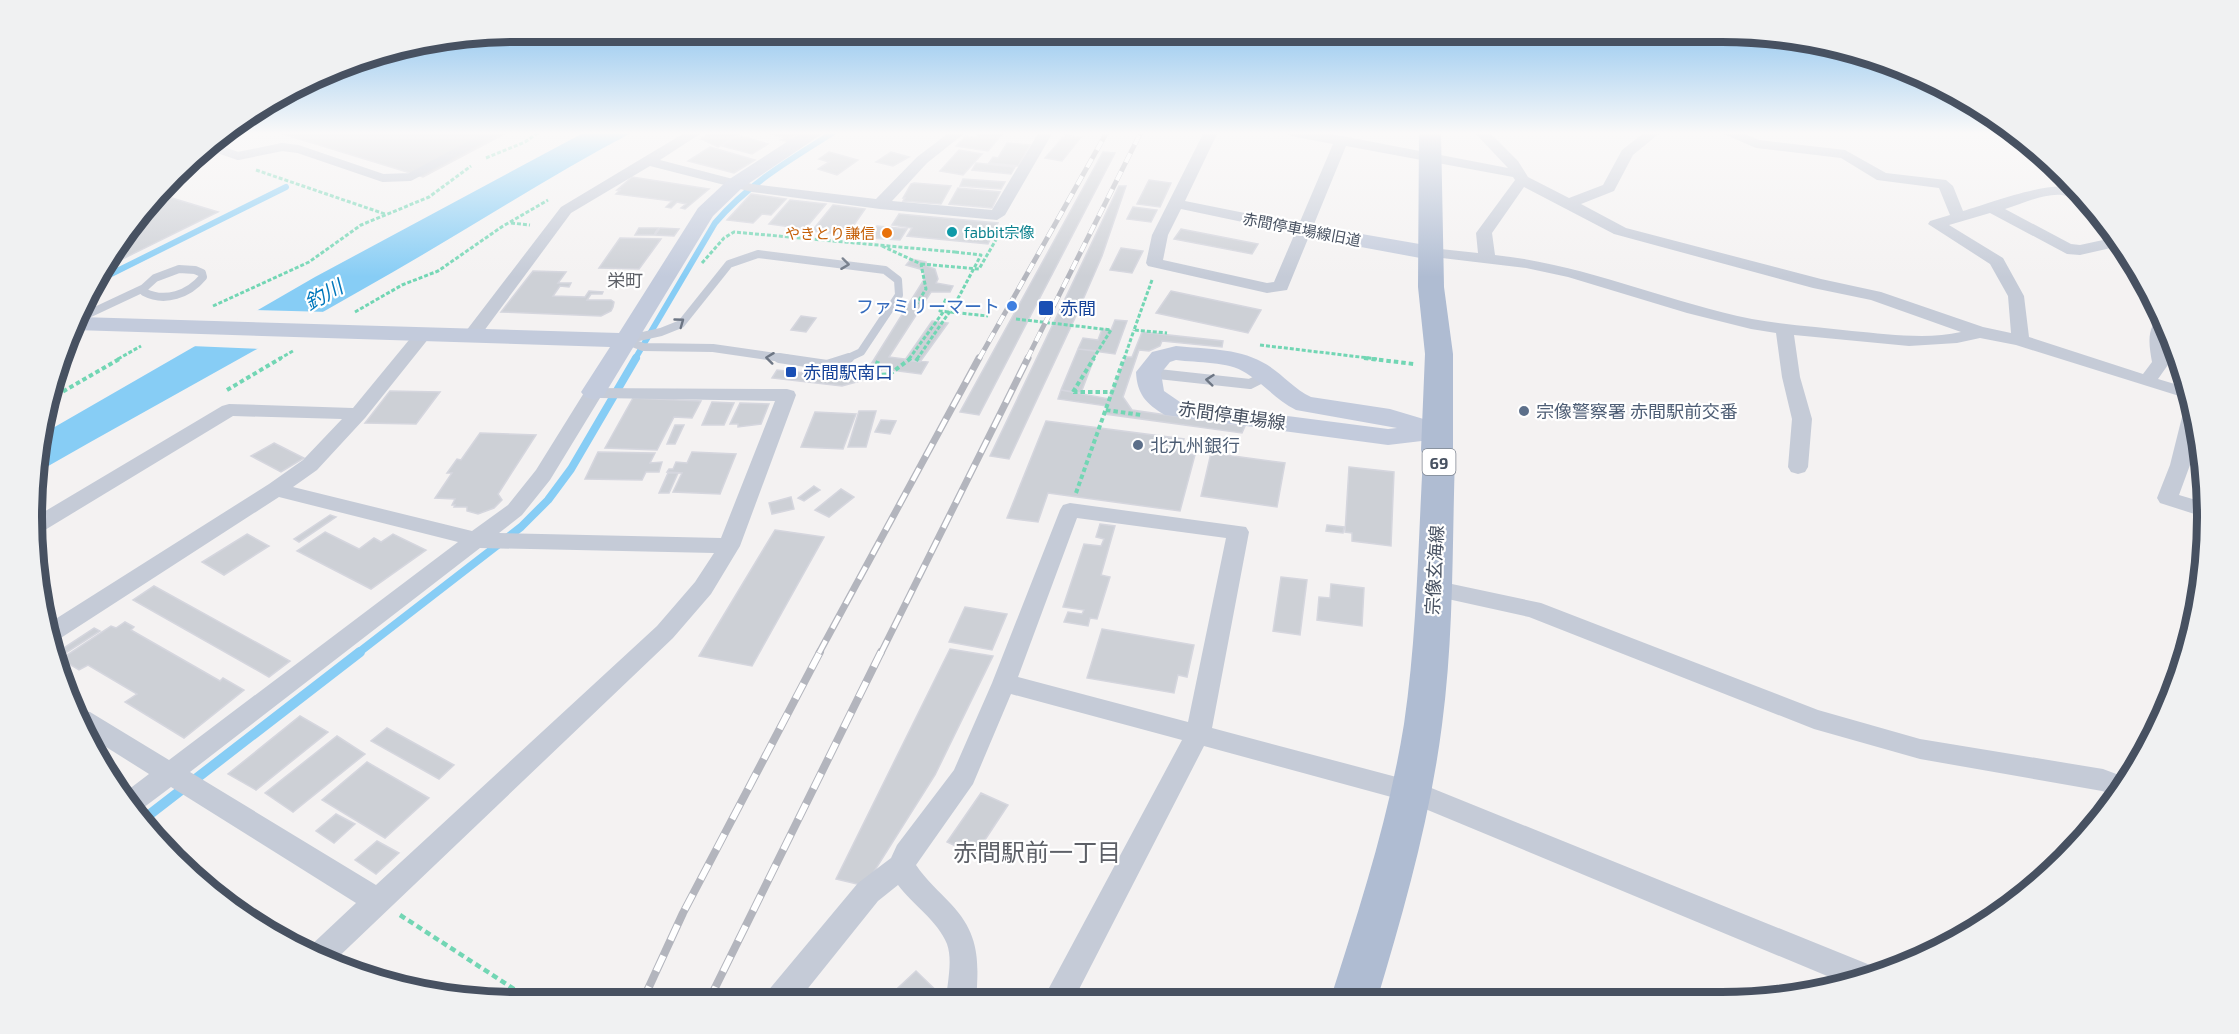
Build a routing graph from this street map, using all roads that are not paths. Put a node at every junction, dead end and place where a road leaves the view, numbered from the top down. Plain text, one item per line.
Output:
1 (615, 180) edge
2 (721, 180) edge
3 (741, 180) edge
4 (903, 180) edge
5 (1018, 180) edge
6 (1186, 180) edge
7 (1325, 180) edge
8 (1430, 180) edge
9 (1519, 180) edge
10 (1527, 180) edge
11 (1613, 180) edge
12 (1914, 180) edge
13 (735, 184) junction
14 (2067, 191) edge
15 (1174, 203) junction
16 (880, 204) junction
17 (1568, 204) junction
18 (1990, 207) junction
19 (1958, 217) junction
20 (1304, 230) junction
21 (2110, 243) edge
22 (1431, 253) junction
23 (1486, 259) junction
24 (144, 288) junction
25 (88, 314) edge
26 (83, 324) edge
27 (1784, 329) junction
28 (2159, 330) edge
29 (1979, 332) junction
30 (424, 333) junction
31 (472, 335) junction
32 (626, 340) junction
33 (2020, 340) junction
34 (2147, 381) junction
35 (594, 392) junction
36 (2180, 392) edge
37 (358, 414) junction
38 (2189, 429) edge
39 (1438, 432) junction
40 (1798, 467) dead end
41 (276, 489) junction
42 (2197, 508) edge
43 (42, 522) edge
44 (477, 540) junction
45 (729, 546) junction
46 (1433, 588) junction
47 (56, 630) edge
48 (1004, 683) junction
49 (90, 725) edge
50 (1198, 734) junction
51 (169, 774) junction
52 (2115, 784) edge
53 (1410, 791) junction
54 (135, 799) edge
55 (902, 866) junction
56 (376, 900) junction
57 (324, 951) edge
58 (1855, 973) edge
59 (786, 992) edge
60 (961, 992) edge
61 (1062, 992) edge
62 (1356, 992) edge

1 - 31 street
2 - 13 street
3 - 13 street
4 - 16 street
5 - 16 street
6 - 15 street
7 - 20 street
8 - 22 main road, 宗像玄海線 / 69
9 - 23 street
10 - 17 street
11 - 17 street
12 - 19 street
13 - 16 street
13 - 32 street
14 - 18 street
15 - 20 street, 赤間停車場線旧道
15 - 20 street
17 - 29 street
18 - 19 street
18 - 21 street
19 - 33 street
20 - 22 street, 赤間停車場線旧道
22 - 23 street
22 - 39 main road, 宗像玄海線 / 69
23 - 27 street
24 - 24 lane
24 - 25 lane
26 - 30 street
27 - 29 street
27 - 40 street
28 - 34 street
29 - 33 street
30 - 31 street
30 - 37 street
31 - 32 street
32 -> 32 lane
32 - 35 street
33 - 34 street
34 - 36 street
35 - 44 street
35 - 45 street
37 - 41 street
37 - 43 street
38 - 42 street
39 - 39 street, 赤間停車場線
39 - 46 main road, 宗像玄海線 / 69
41 - 44 street
41 - 47 street
44 - 45 street
44 - 51 street
45 - 56 street
46 - 52 street
46 - 53 main road, 宗像玄海線 / 69
48 - 50 street
48 - 50 street
48 - 55 street
49 - 51 street
50 - 53 street
50 - 61 street
51 - 54 street
51 - 56 street
53 - 58 street
53 - 62 main road, 宗像玄海線 / 69
55 - 59 street
55 - 60 street
56 - 57 street

